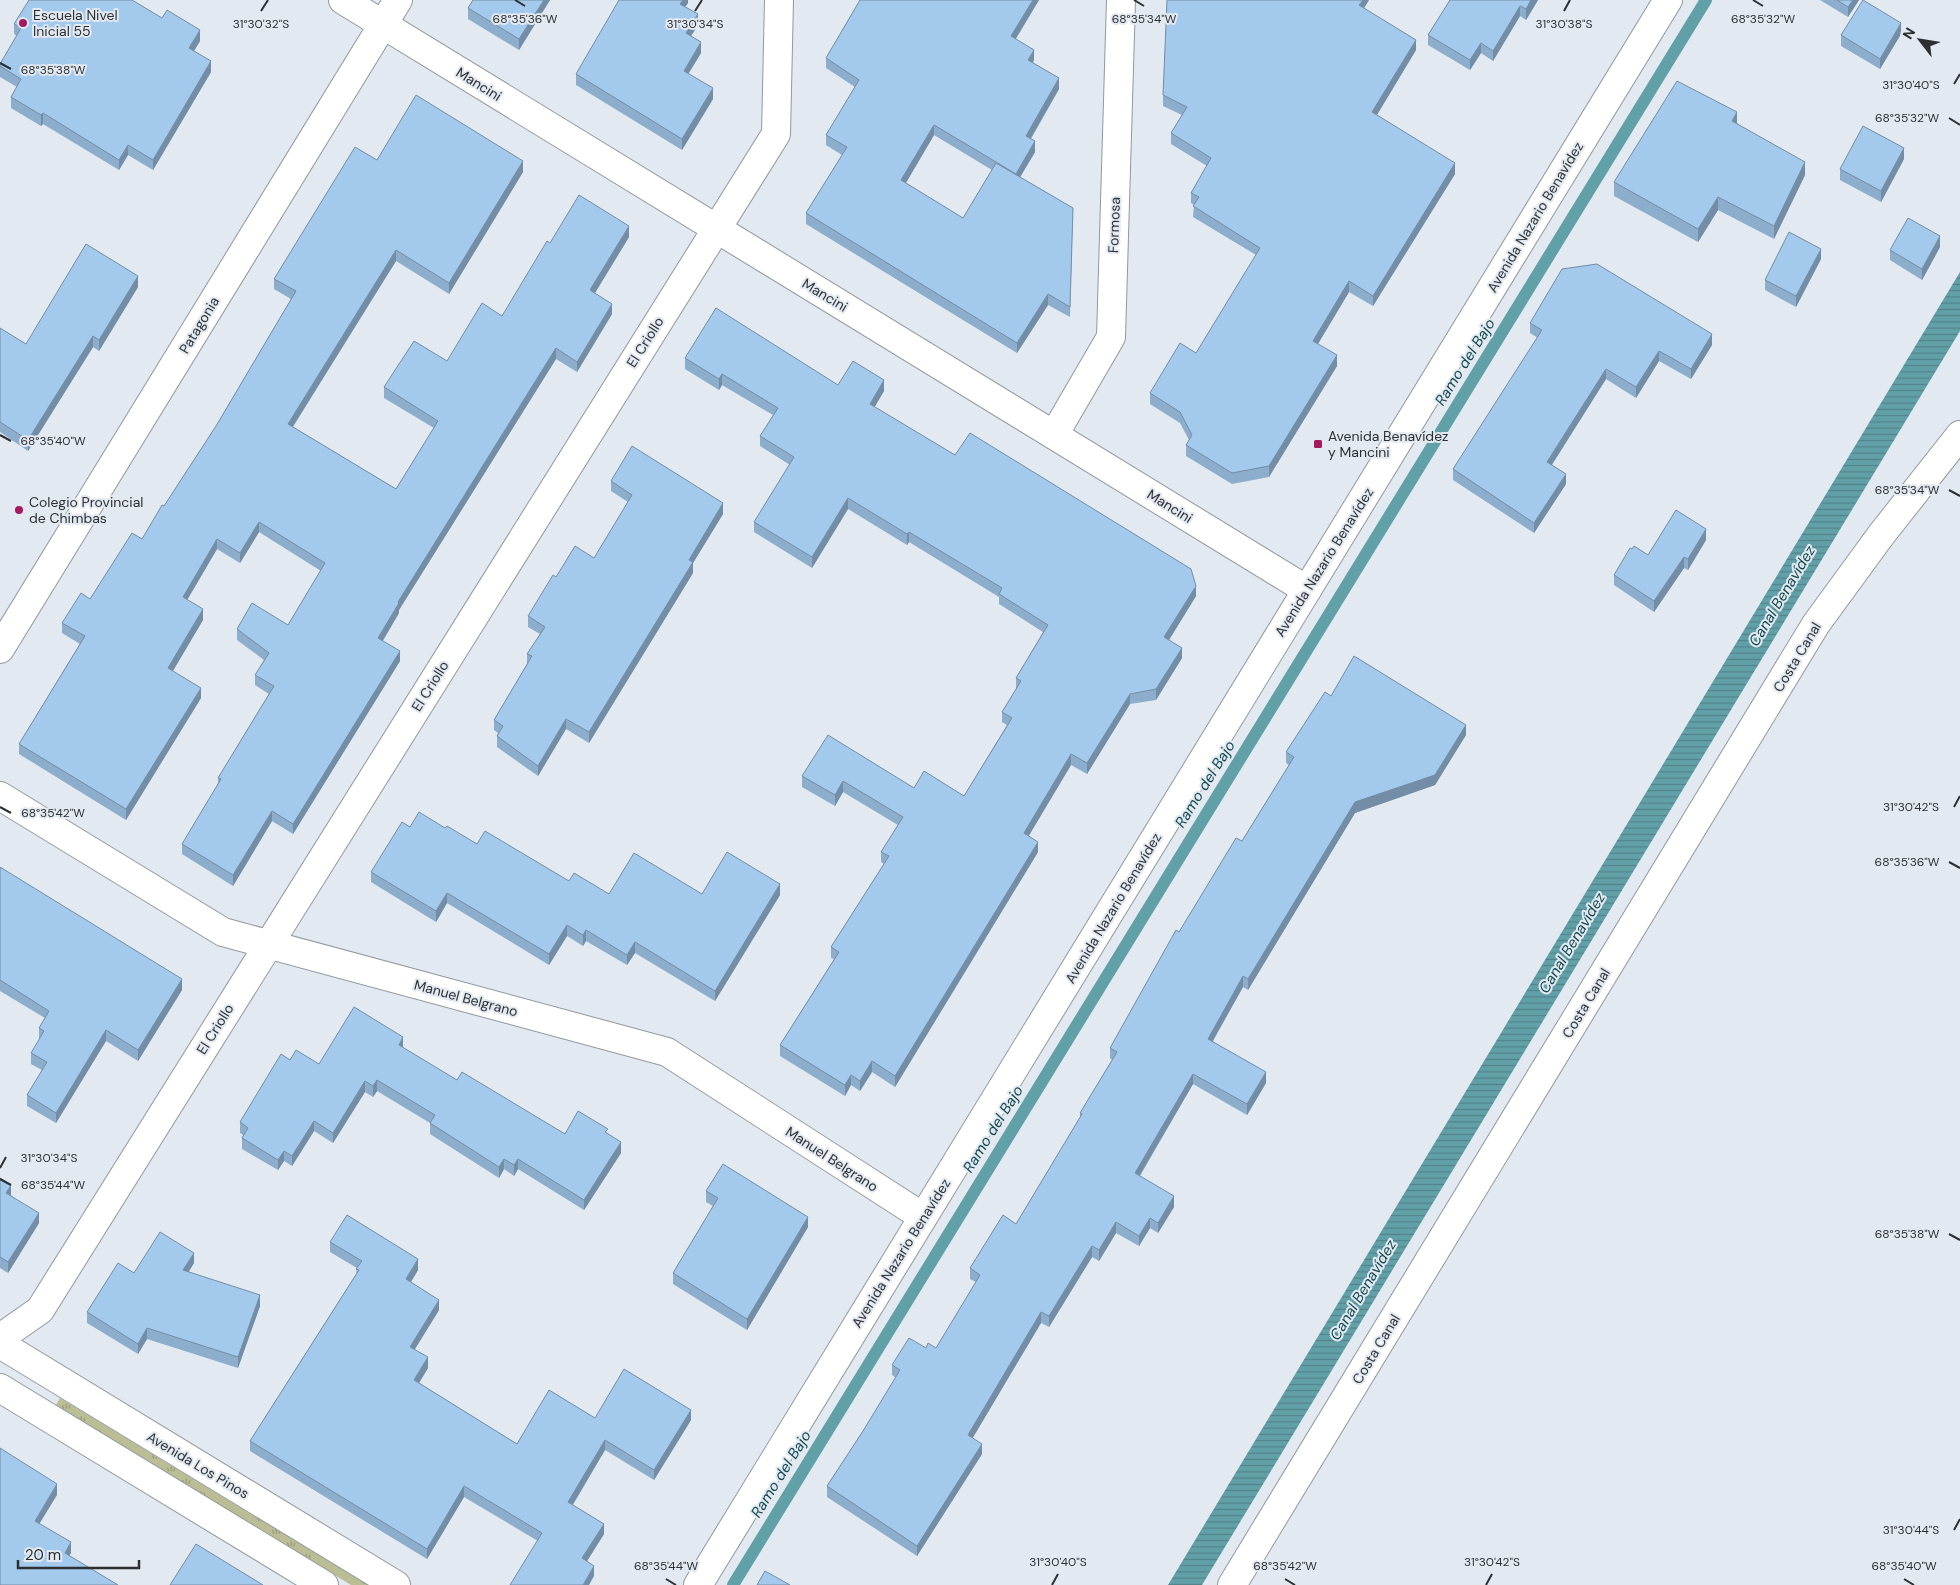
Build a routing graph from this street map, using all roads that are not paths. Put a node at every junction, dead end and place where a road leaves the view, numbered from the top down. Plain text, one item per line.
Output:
1 (343, 0) edge
2 (398, 0) edge
3 (779, 0) edge
4 (1120, 0) edge
5 (1668, 0) edge
6 (383, 24) junction
7 (716, 229) junction
8 (1054, 435) junction
9 (1960, 435) edge
10 (1307, 590) junction
11 (0, 649) edge
12 (0, 796) edge
13 (268, 945) junction
14 (923, 1218) junction
15 (0, 1338) edge
16 (0, 1344) edge
17 (0, 1388) edge
18 (324, 1585) edge
19 (396, 1585) edge
20 (698, 1585) edge
21 (1232, 1585) edge

1 - 6 street, Mancini
2 - 6 street, Patagonia
3 - 7 street, El Criollo
4 - 8 street, Formosa
5 - 10 street, Avenida Nazario Benavídez
6 - 7 street, Mancini
6 - 11 street, Patagonia
7 - 8 street, Mancini
7 - 13 street, El Criollo
8 - 10 street, Mancini
9 - 21 street, Costa Canal
10 - 14 street, Avenida Nazario Benavídez
12 - 13 street, Manuel Belgrano
13 - 14 street, Manuel Belgrano
13 - 15 street, El Criollo
14 - 20 street, Avenida Nazario Benavídez
16 - 19 street, Avenida Los Pinos
17 - 18 street

